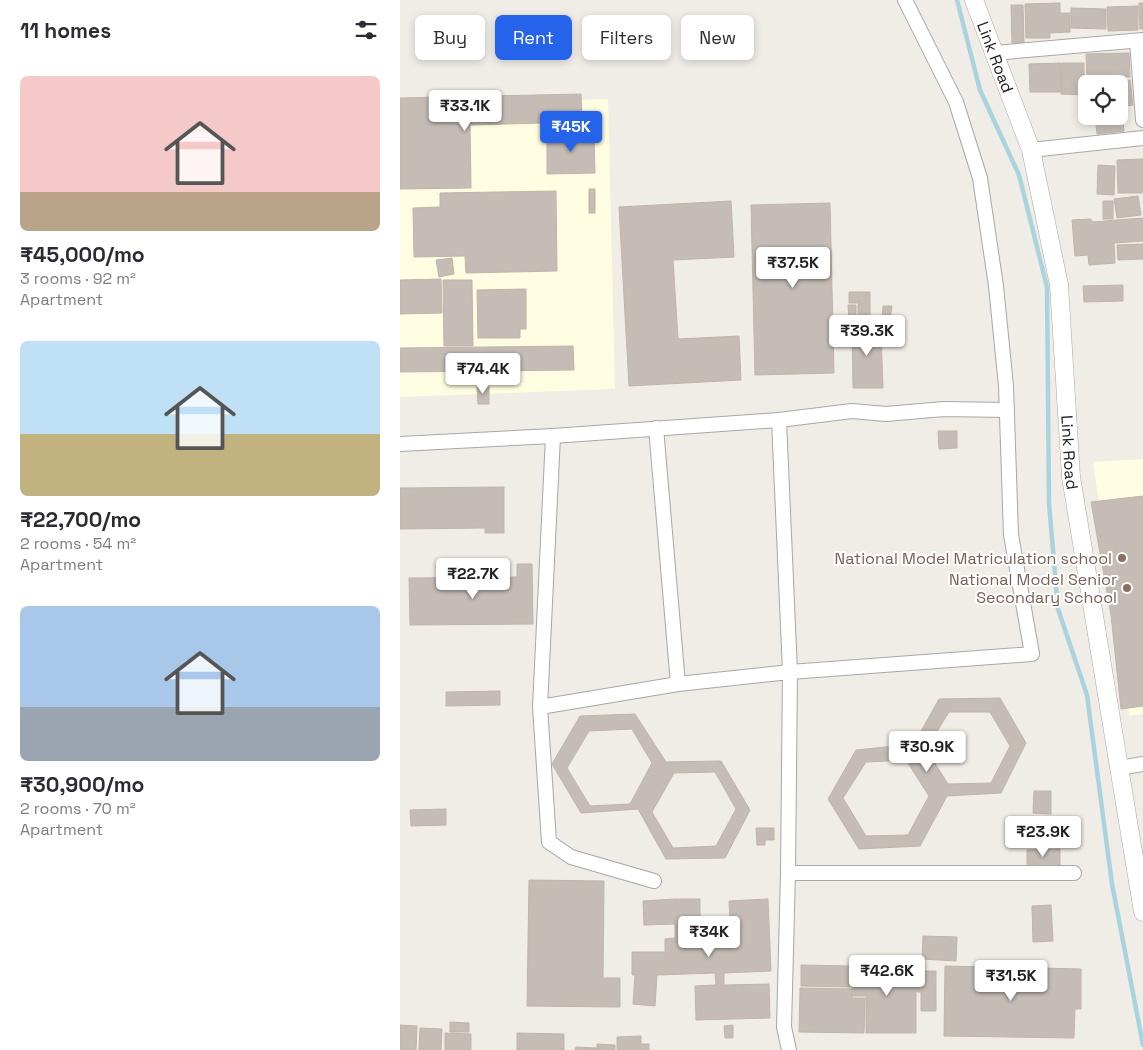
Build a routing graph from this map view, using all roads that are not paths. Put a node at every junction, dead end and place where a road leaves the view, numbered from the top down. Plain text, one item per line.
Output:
1 (905, 0) edge
2 (974, 0) edge
3 (1140, 41) edge
4 (994, 53) junction
5 (1143, 120) edge
6 (1143, 138) edge
7 (1031, 150) junction
8 (1007, 410) junction
9 (779, 420) junction
10 (656, 428) junction
11 (553, 436) junction
12 (400, 444) edge
13 (790, 672) junction
14 (678, 684) junction
15 (540, 707) junction
16 (1143, 764) edge
17 (1119, 768) junction
18 (788, 873) junction
19 (1074, 873) dead end
20 (654, 881) dead end
21 (1143, 912) edge
22 (789, 1050) edge

1 - 8 street
2 - 4 street, Link Road
3 - 4 street
3 - 5 street
4 - 7 street, Link Road
6 - 7 street
7 - 17 street, Link Road
8 - 9 street
8 - 13 street
9 - 10 street
9 - 13 street
10 - 11 street
10 - 14 street
11 - 12 street
11 - 15 street
13 - 14 street
13 - 18 street
14 - 15 street
15 - 20 street
16 - 17 street
17 - 21 street, Link Road
18 - 19 street
18 - 22 street

